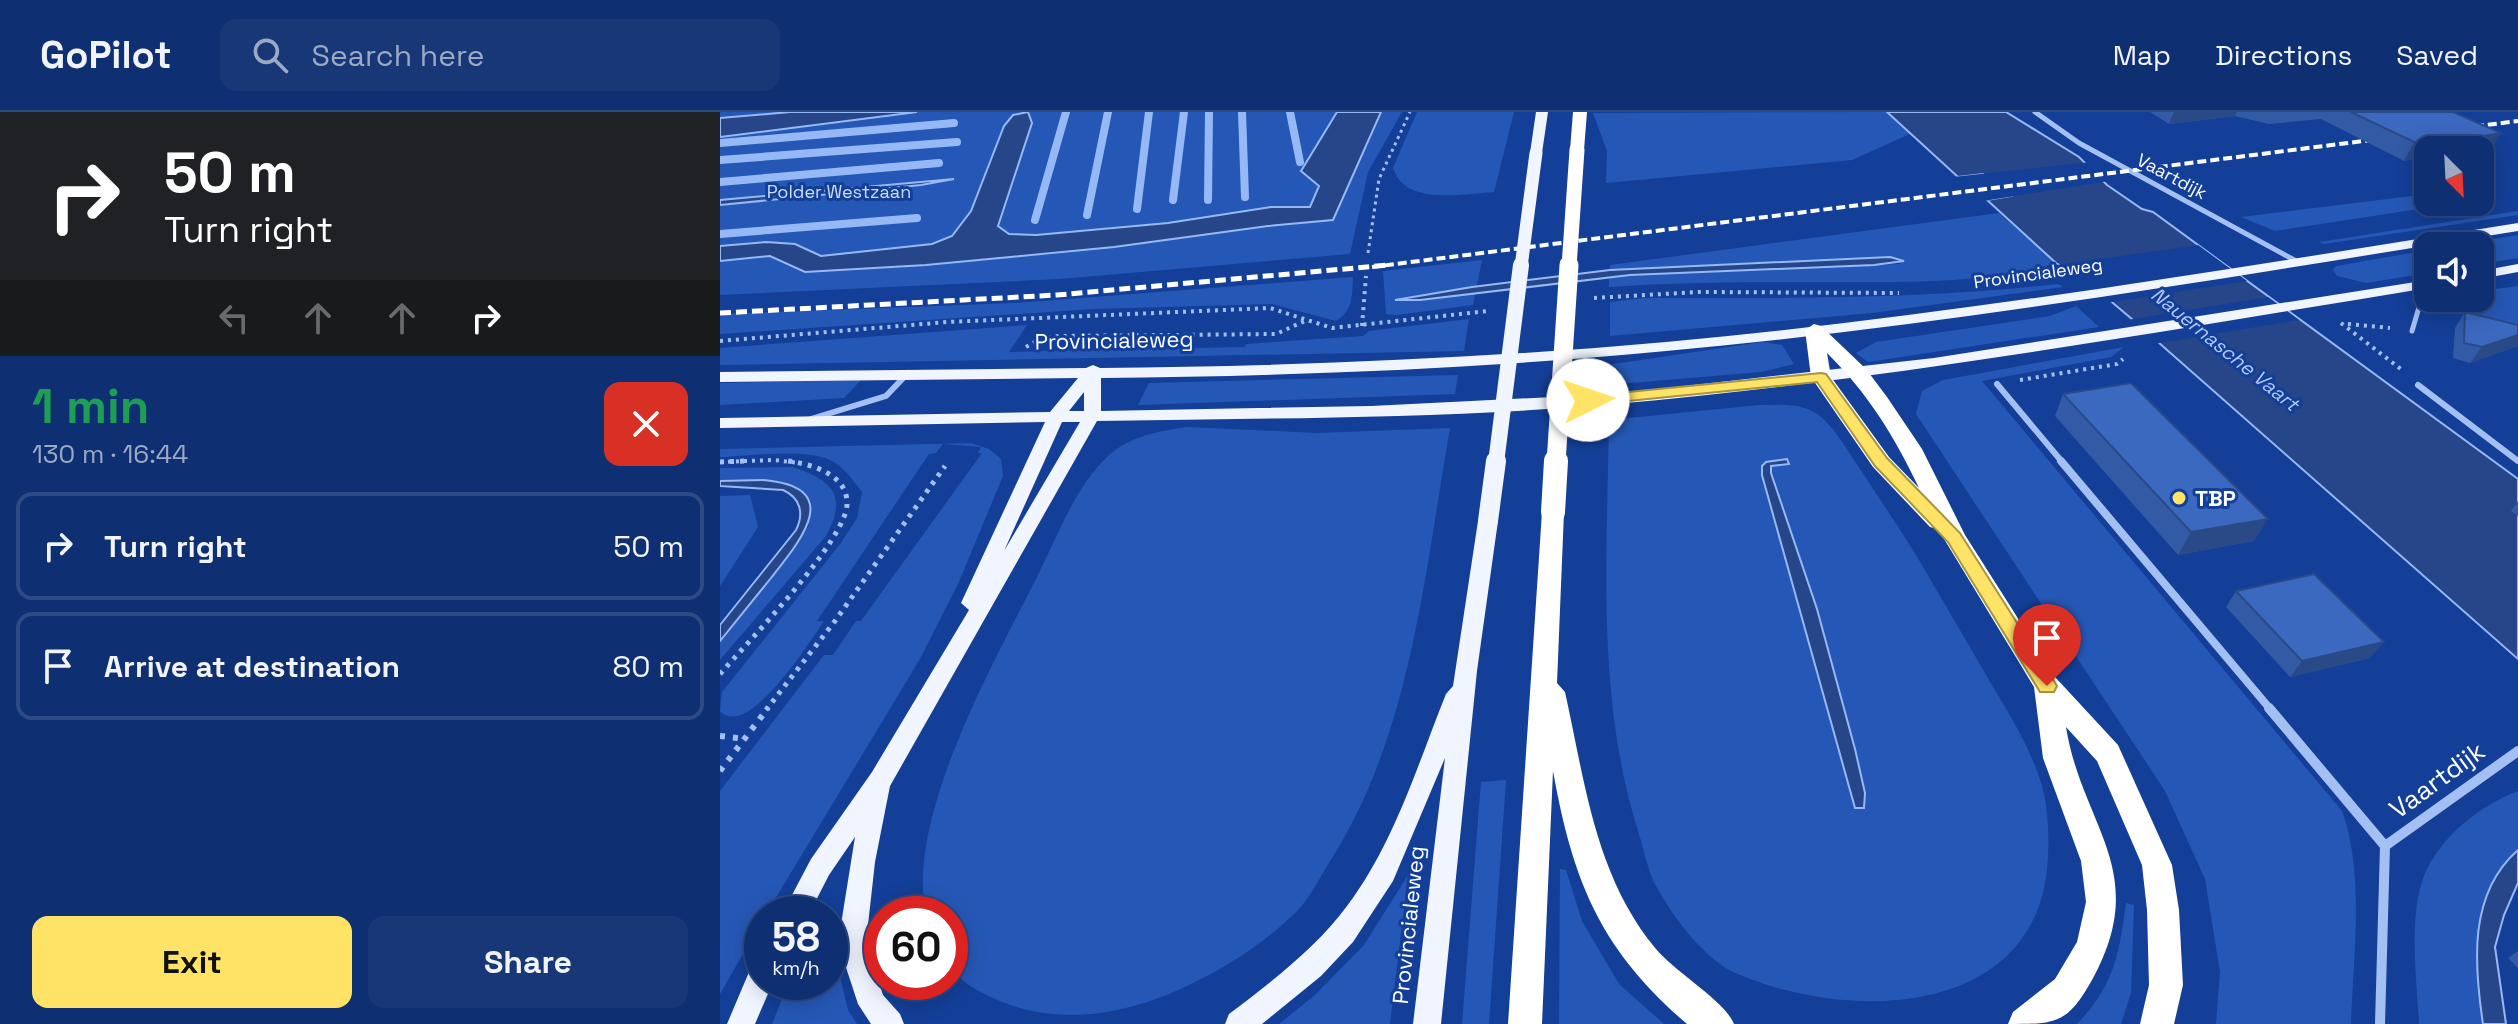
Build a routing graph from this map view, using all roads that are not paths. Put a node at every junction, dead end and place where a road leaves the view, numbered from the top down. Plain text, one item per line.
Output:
1 (1542, 112) edge
2 (1580, 112) edge
3 (2035, 112) edge
4 (2518, 227) edge
5 (2298, 262) junction
6 (2518, 268) edge
7 (2494, 272) edge
8 (2414, 286) edge
9 (2418, 312) edge
10 (1814, 330) junction
11 (2412, 331) road end
12 (1093, 370) junction
13 (908, 373) junction
14 (1859, 373) junction
15 (720, 377) edge
16 (1821, 377) junction
17 (1997, 384) dead end
18 (2418, 385) road end
19 (1092, 415) junction
20 (1056, 416) junction
21 (802, 422) junction
22 (720, 423) edge
23 (2518, 461) edge
24 (1954, 537) junction
25 (1545, 658) junction
26 (943, 669) junction
27 (1466, 671) junction
28 (2047, 686) junction
29 (2518, 751) edge
30 (881, 779) junction
31 (2385, 846) junction
32 (805, 896) edge
33 (751, 1000) edge
34 (741, 1024) edge
35 (890, 1024) edge
36 (1239, 1024) edge
37 (1427, 1024) edge
38 (1525, 1024) edge
39 (1717, 1024) edge
40 (2025, 1024) edge
41 (2157, 1024) edge
42 (2380, 1024) edge

1 - 27 main road, Provincialeweg, bridge
2 - 25 highway, bridge
3 - 5 street, Vaartdijk
4 - 5 main road, Provincialeweg
5 - 10 main road, Provincialeweg
6 - 7 main road
8 - 14 main road
9 - 11 lane
10 - 12 main road, Provincialeweg
10 - 14 highway
10 - 16 highway
12 - 13 main road, Provincialeweg
12 - 19 main road
12 - 20 main road
13 - 15 main road, Provincialeweg
13 - 21 street
14 - 16 main road
14 - 24 highway
16 - 19 main road
16 - 24 highway
17 - 31 street
18 - 23 street
19 - 20 main road
19 - 26 main road
20 - 21 main road
20 - 26 main road
21 - 22 main road
24 - 28 highway
25 - 38 highway
25 - 39 highway
26 - 30 main road
27 - 36 main road
27 - 37 main road, Provincialeweg
28 - 40 highway
28 - 41 highway
29 - 31 street, Vaartdijk
30 - 32 main road
30 - 35 main road
31 - 42 street, Vaartdijk
33 - 34 main road

